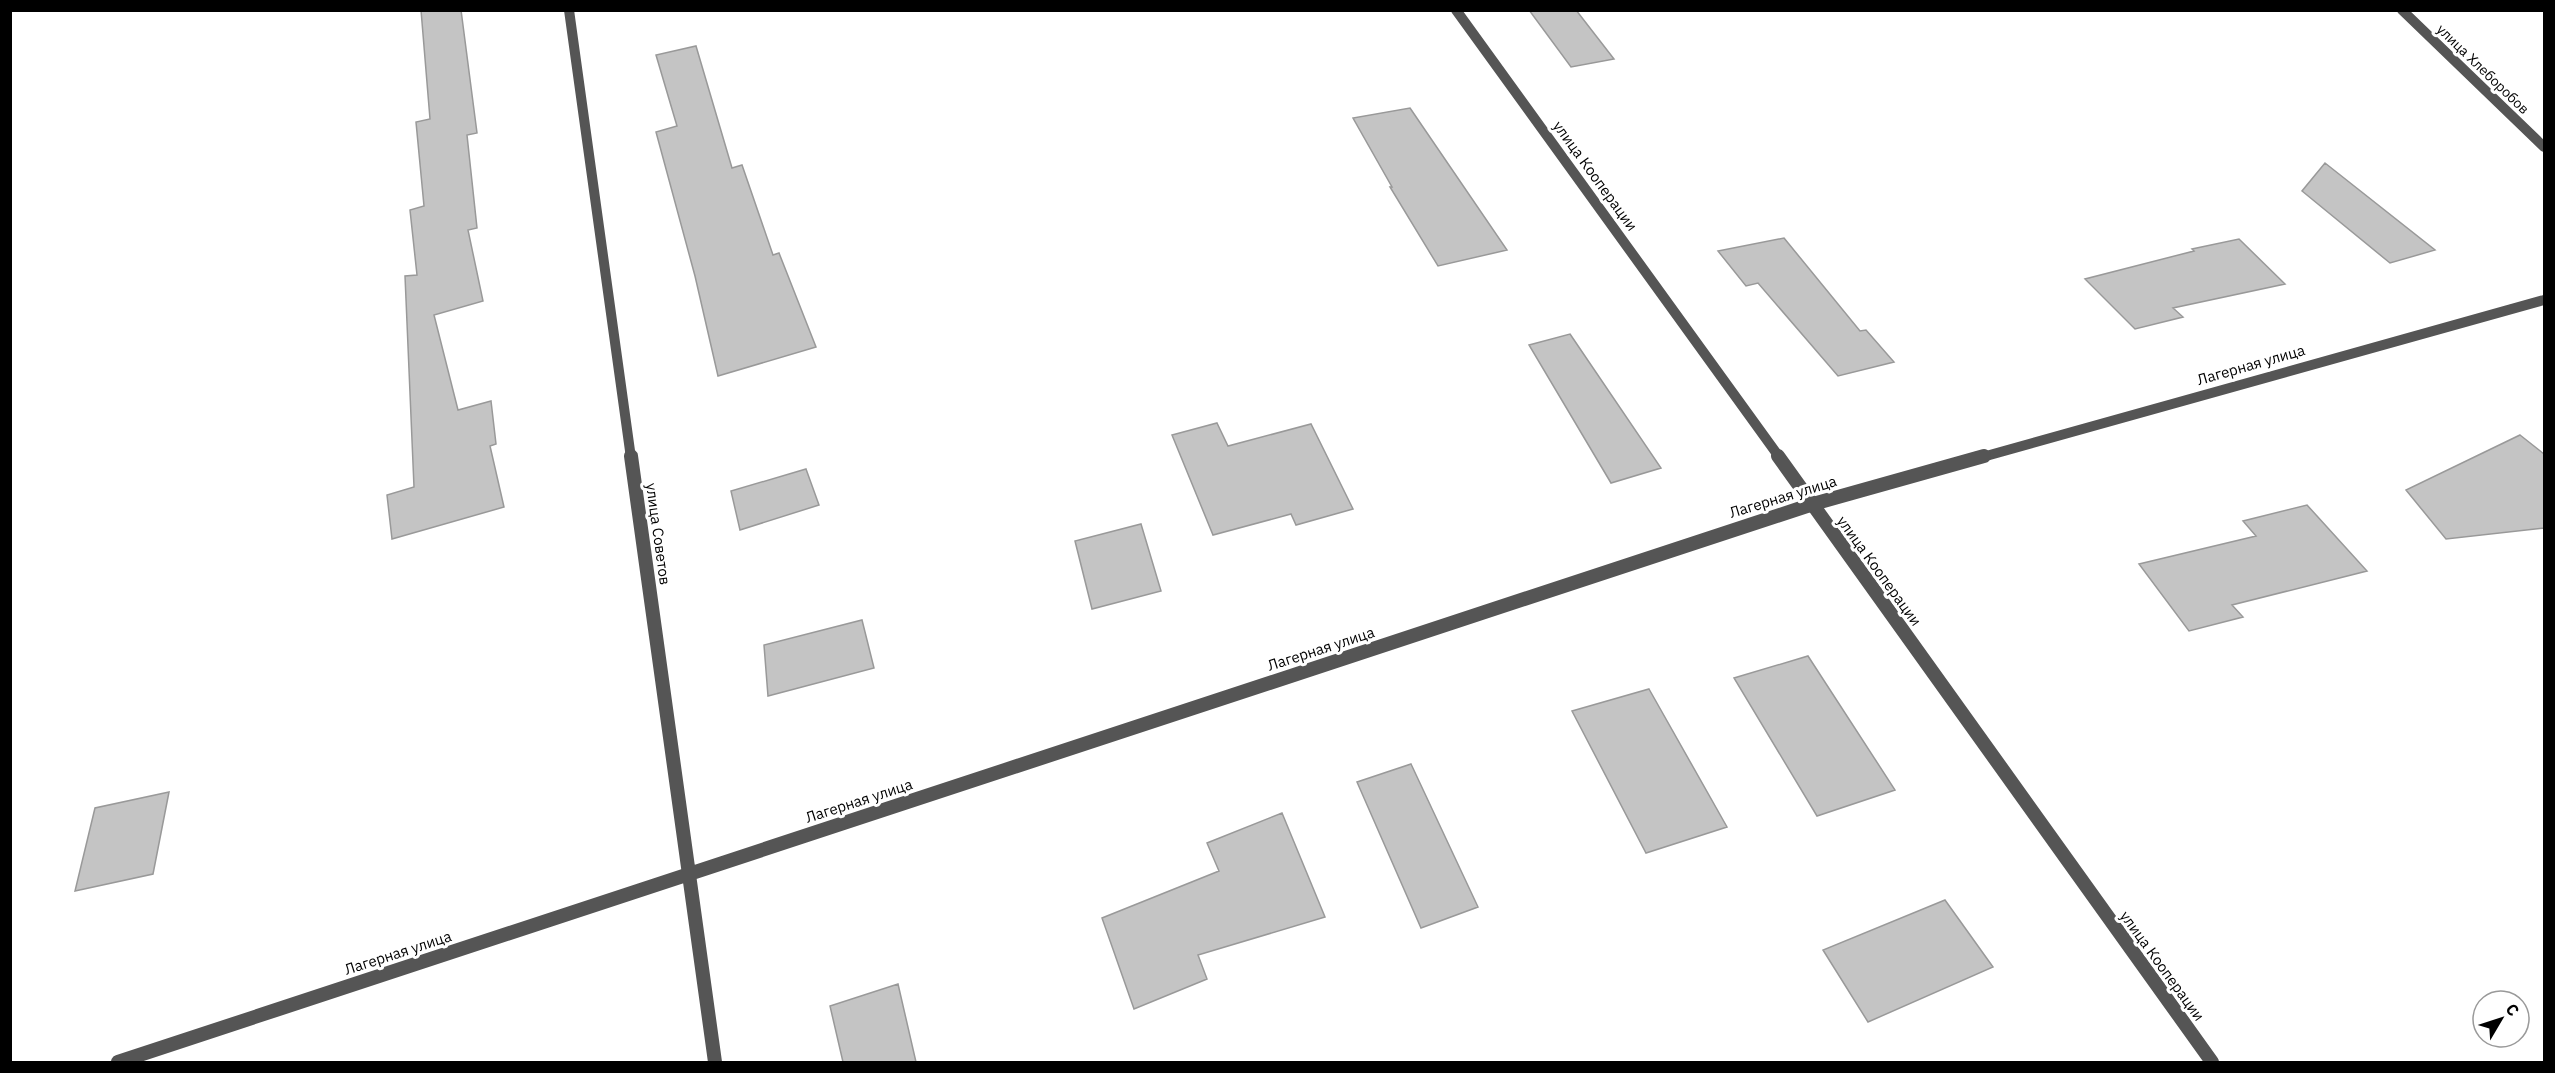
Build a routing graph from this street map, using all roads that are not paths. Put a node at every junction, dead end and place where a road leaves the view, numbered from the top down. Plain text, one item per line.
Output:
1 (568, 10) edge
2 (1456, 10) edge
3 (2402, 10) edge
4 (2544, 147) edge
5 (2544, 300) edge
6 (1813, 504) junction
7 (689, 875) junction
8 (118, 1062) edge
9 (715, 1062) edge
10 (2212, 1062) edge

1 - 7 street, улица Советов
2 - 6 street, улица Кооперации
3 - 4 street, улица Хлеборобов
5 - 6 street, Лагерная улица
6 - 7 street, Лагерная улица
6 - 10 street, улица Кооперации
7 - 8 street, Лагерная улица
7 - 9 street, улица Советов

